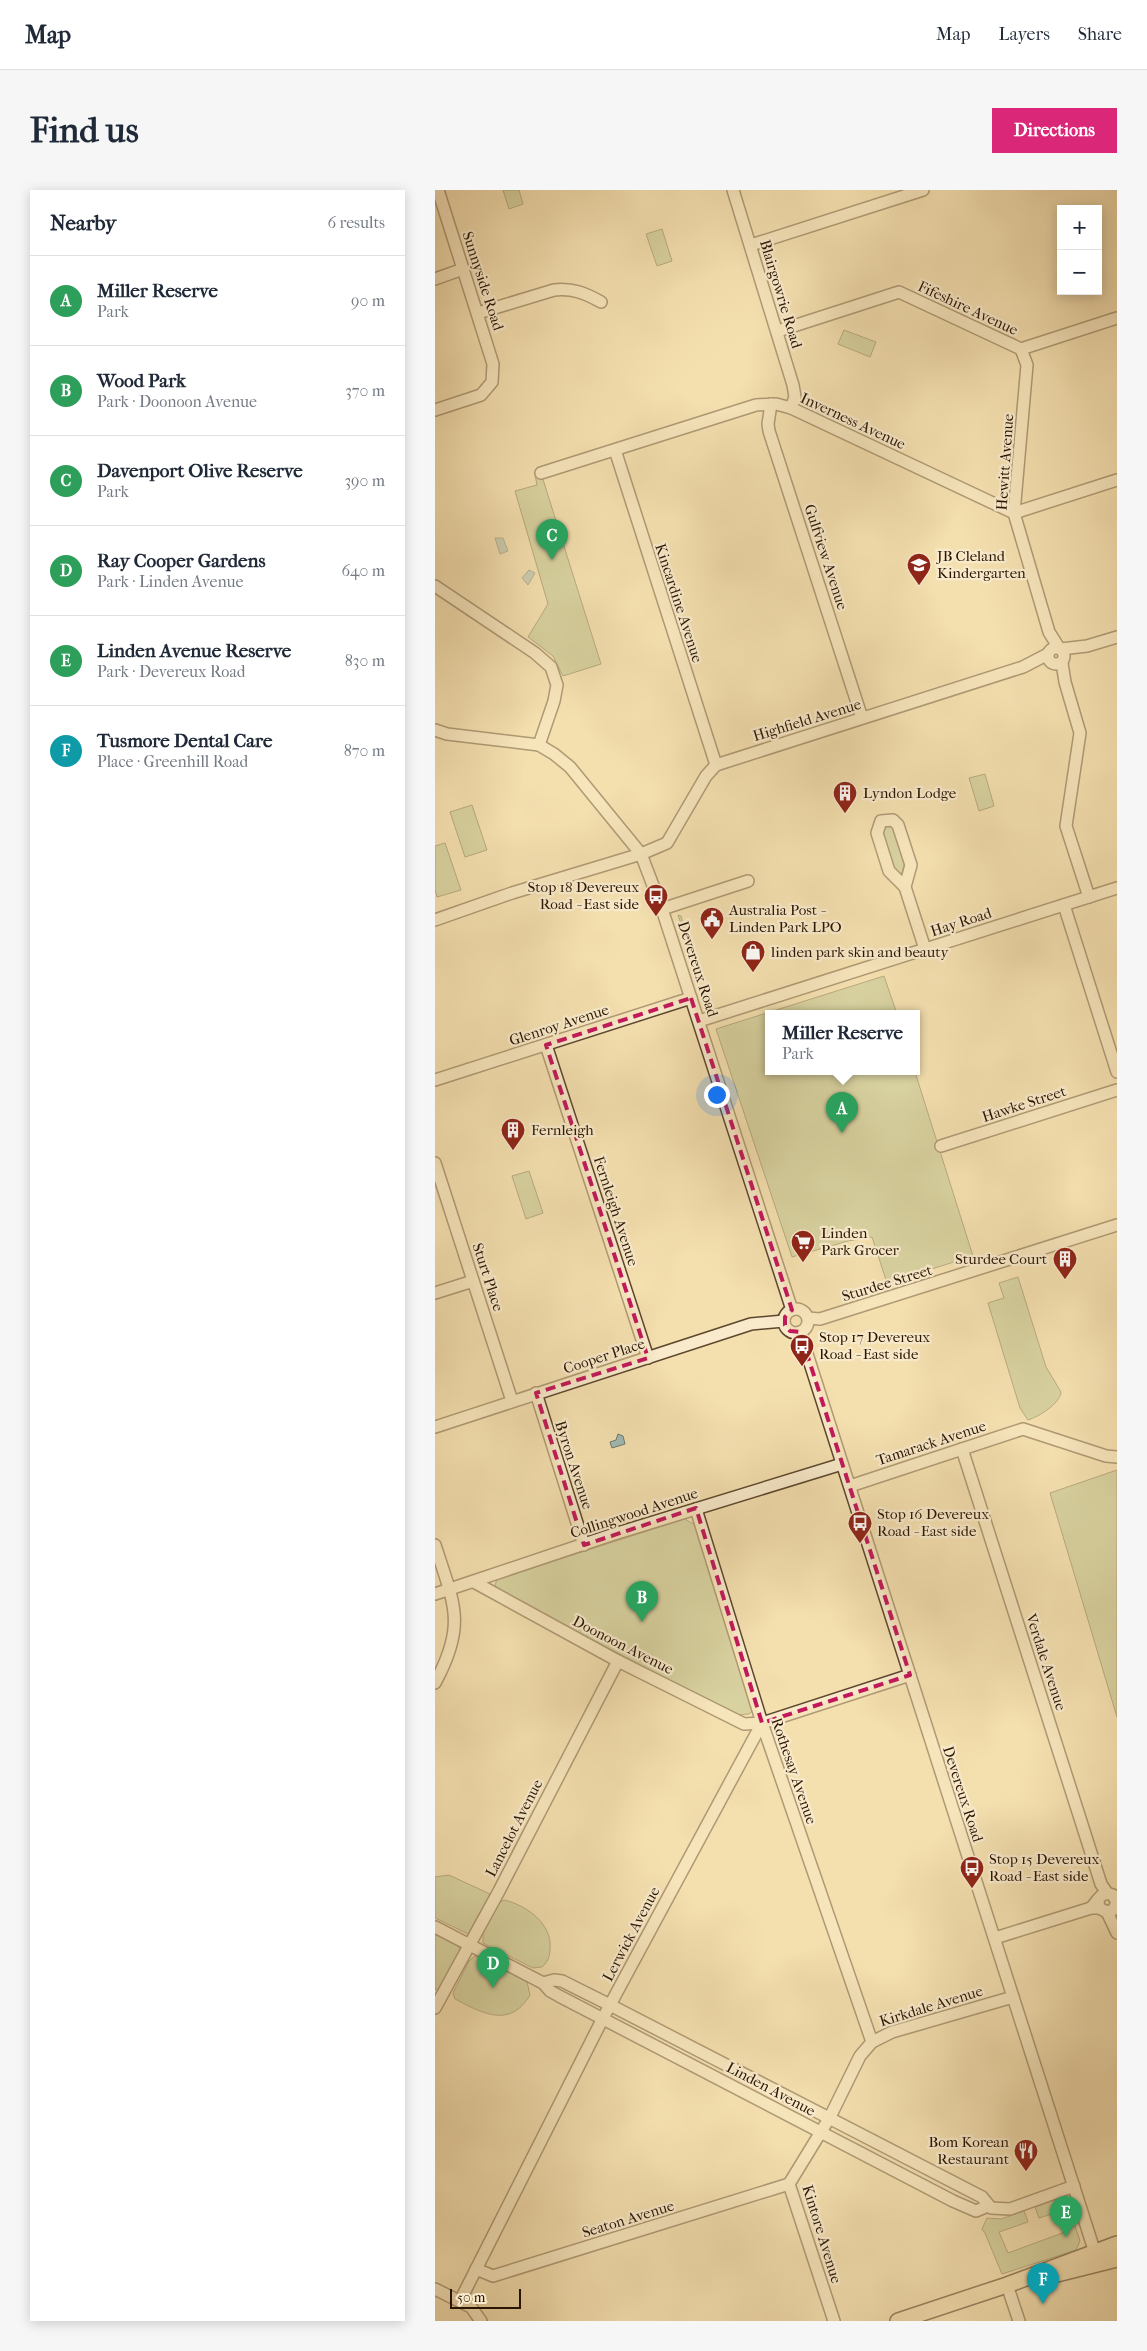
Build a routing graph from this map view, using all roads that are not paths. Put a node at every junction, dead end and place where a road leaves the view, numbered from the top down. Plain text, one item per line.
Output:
1 (438, 190) edge
2 (733, 190) edge
3 (923, 190) edge
4 (751, 245) junction
5 (463, 270) junction
6 (435, 279) edge
7 (601, 302) dead end
8 (478, 313) junction
9 (1117, 318) edge
10 (778, 332) junction
11 (1021, 350) junction
12 (771, 404) junction
13 (791, 408) junction
14 (435, 410) edge
15 (615, 450) junction
16 (541, 473) dead end
17 (1117, 480) edge
18 (1014, 512) junction
19 (435, 586) edge
20 (1117, 637) edge
21 (1056, 656) junction
22 (862, 718) junction
23 (435, 730) edge
24 (539, 745) junction
25 (715, 765) junction
26 (641, 854) junction
27 (748, 881) dead end
28 (905, 887) junction
29 (1117, 888) edge
30 (1089, 897) junction
31 (1064, 905) junction
32 (663, 909) junction
33 (435, 920) edge
34 (925, 949) junction
35 (691, 998) junction
36 (699, 1020) junction
37 (546, 1045) junction
38 (1117, 1072) edge
39 (435, 1080) edge
40 (1117, 1090) edge
41 (941, 1146) dead end
42 (435, 1164) edge
43 (1117, 1225) edge
44 (473, 1281) junction
45 (435, 1293) edge
46 (792, 1310) junction
47 (808, 1318) junction
48 (784, 1321) junction
49 (800, 1332) junction
50 (648, 1358) junction
51 (536, 1393) junction
52 (512, 1400) junction
53 (435, 1427) edge
54 (962, 1448) junction
55 (1117, 1457) edge
56 (843, 1464) junction
57 (850, 1486) junction
58 (696, 1508) junction
59 (435, 1544) edge
60 (584, 1545) junction
61 (474, 1582) junction
62 (449, 1590) junction
63 (435, 1594) edge
64 (618, 1661) junction
65 (910, 1675) junction
66 (435, 1683) edge
67 (762, 1723) junction
68 (1107, 1902) edge
69 (435, 1927) edge
70 (1117, 1933) edge
71 (995, 1938) junction
72 (469, 1945) junction
73 (543, 1983) junction
74 (1013, 1997) junction
75 (610, 2005) junction
76 (435, 2008) edge
77 (603, 2018) junction
78 (871, 2042) junction
79 (830, 2117) junction
80 (822, 2132) junction
81 (948, 2180) junction
82 (789, 2184) junction
83 (1074, 2186) junction
84 (941, 2194) junction
85 (988, 2206) junction
86 (1117, 2244) edge
87 (1097, 2258) junction
88 (1117, 2258) edge
89 (476, 2269) junction
90 (1007, 2285) junction
91 (435, 2289) edge
92 (460, 2301) junction
93 (481, 2321) edge
94 (834, 2321) edge
95 (898, 2321) edge
96 (1019, 2321) edge

1 - 5 street, Sunnyside Road
2 - 4 street, Blairgowrie Road
3 - 4 street
4 - 10 street, Blairgowrie Road
5 - 6 street
5 - 8 street, Sunnyside Road
7 - 8 street
8 - 14 street, Sunnyside Road
9 - 11 street, Fifeshire Avenue
10 - 11 street, Fifeshire Avenue
10 - 13 street, Blairgowrie Road
11 - 18 street, Hewitt Avenue
12 - 13 street, Inverness Avenue
12 - 15 street, Inverness Avenue
12 - 22 street, Gulfview Avenue
13 - 18 street, Inverness Avenue
15 - 16 street, Inverness Avenue
15 - 25 street, Kincardine Avenue
17 - 18 street
18 - 21 street, Hewitt Avenue
19 - 24 street
20 - 21 street, Highfield Avenue
21 - 22 street, Highfield Avenue
21 - 30 street, Hewitt Avenue
22 - 25 street, Highfield Avenue
23 - 24 street, Devereux Road
24 - 26 street, Devereux Road
25 - 26 street
26 - 32 street, Devereux Road
26 - 33 street
27 - 32 street
28 - 28 street
28 - 34 street
29 - 30 street, Hay Road
30 - 31 street, Hay Road
31 - 34 street, Hay Road
31 - 38 street
32 - 35 street, Devereux Road
34 - 36 street, Hay Road
35 - 36 street, Devereux Road
35 - 37 street, Glenroy Avenue
36 - 46 street, Devereux Road
37 - 39 street, Glenroy Avenue
37 - 50 street, Fernleigh Avenue
40 - 41 street, Hawke Street
42 - 44 street, Sturt Place
43 - 47 street, Sturdee Street
44 - 45 street
44 - 52 street, Sturt Place
46 - 47 street
46 - 48 street
47 - 49 street
48 - 49 street
48 - 50 street, Cooper Place
49 - 56 street, Devereux Road
50 - 51 street, Cooper Place
51 - 52 street, Cooper Place
51 - 60 street, Byron Avenue
52 - 53 street, Cooper Place
54 - 55 street, Tamarack Avenue
54 - 57 street, Tamarack Avenue
54 - 68 street, Verdale Avenue
56 - 57 street, Devereux Road
56 - 58 street, Collingwood Avenue
57 - 65 street, Devereux Road
58 - 60 street, Collingwood Avenue
58 - 67 street, Rothesay Avenue
59 - 62 street
60 - 61 street, Collingwood Avenue
61 - 62 street, Collingwood Avenue
61 - 64 street, Doonoon Avenue
62 - 63 street, Collingwood Avenue
62 - 66 street
64 - 67 street, Doonoon Avenue
64 - 72 street, Lancelot Avenue
65 - 67 street
65 - 71 street, Devereux Road
67 - 75 street, Lerwick Avenue
67 - 78 street, Rothesay Avenue
68 - 70 street, Verdale Avenue
68 - 71 street
69 - 72 street, Linden Avenue
71 - 74 street, Devereux Road
72 - 73 street, Linden Avenue
72 - 76 street, Lancelot Avenue
73 - 75 street, Linden Avenue
73 - 77 street, Linden Avenue
74 - 78 street, Kirkdale Avenue
74 - 83 street, Devereux Road
75 - 77 street, Lerwick Avenue
75 - 79 street, Linden Avenue
77 - 80 street, Linden Avenue
77 - 89 street, Lerwick Avenue
78 - 79 street, Kirkdale Avenue
79 - 80 street, Kirkdale Avenue
79 - 81 street, Linden Avenue
80 - 82 street, Kintore Avenue
80 - 84 street, Linden Avenue
81 - 84 street
81 - 85 street, Linden Avenue
82 - 89 street, Seaton Avenue
82 - 94 street, Kintore Avenue
83 - 85 street, Linden Avenue
83 - 87 street, Devereux Road
84 - 85 street, Linden Avenue
86 - 87 main road
87 - 88 main road
87 - 90 main road
89 - 92 street, Lerwick Avenue
90 - 95 main road
90 - 96 street
91 - 92 street
92 - 93 street

